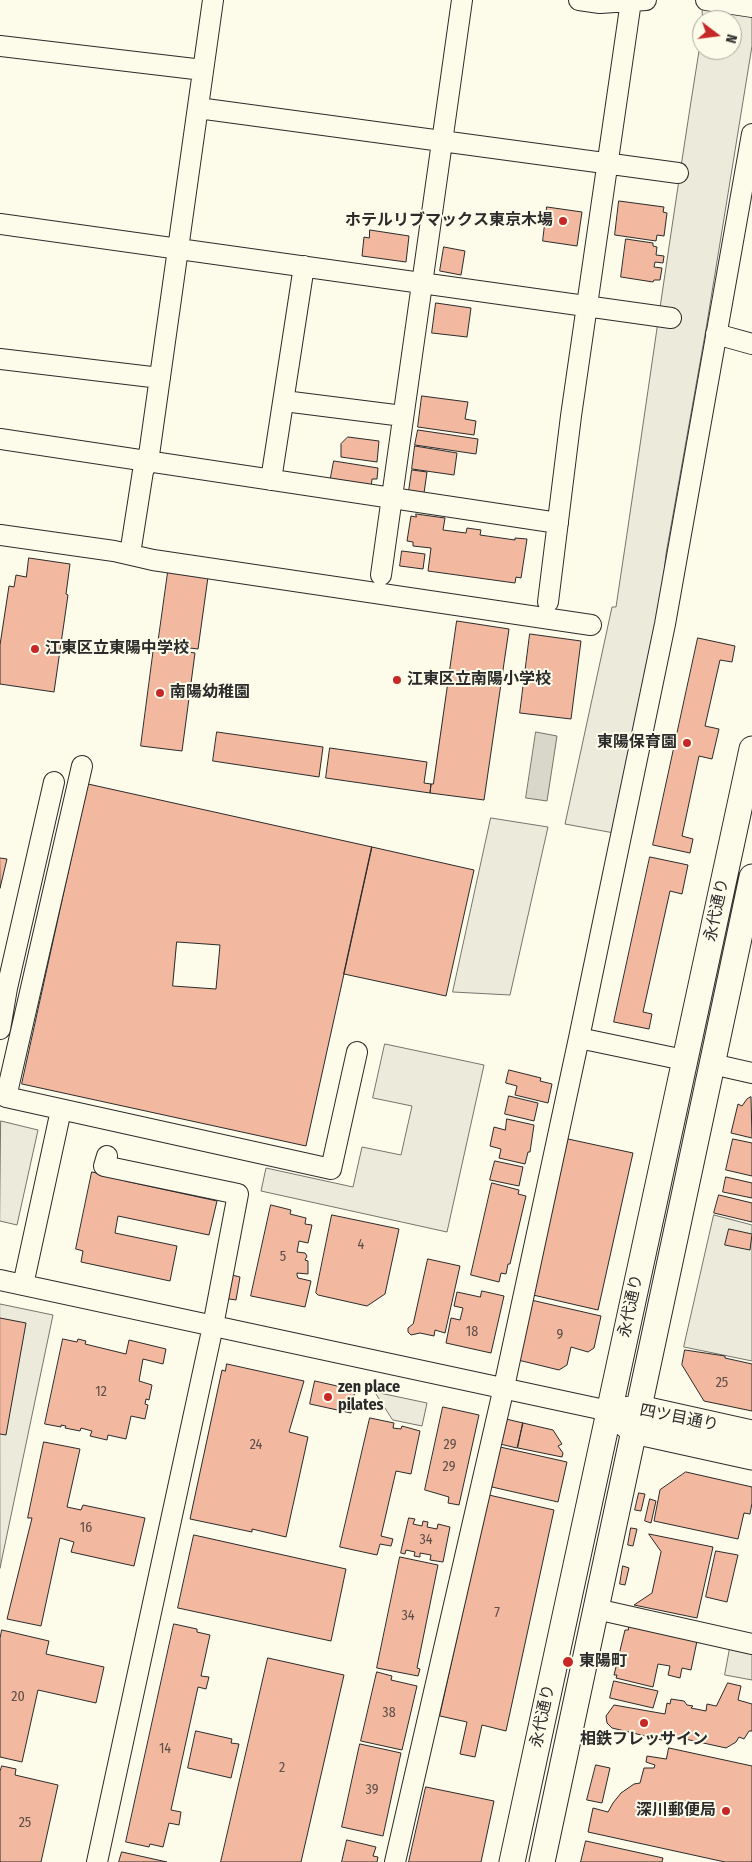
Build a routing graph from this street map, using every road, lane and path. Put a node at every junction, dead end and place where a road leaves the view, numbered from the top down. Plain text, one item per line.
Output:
1 (213, 0) edge
2 (462, 0) edge
3 (579, 0) edge
4 (706, 0) edge
5 (639, 1) edge
6 (752, 7) edge
7 (0, 46) edge
8 (203, 70) junction
9 (198, 108) junction
10 (752, 134) edge
11 (442, 141) junction
12 (608, 164) junction
13 (678, 173) dead end
14 (0, 224) edge
15 (178, 249) junction
16 (304, 266) junction
17 (422, 283) junction
18 (587, 306) junction
19 (671, 318) dead end
20 (716, 334) junction
21 (752, 344) edge
22 (0, 359) edge
23 (160, 378) junction
24 (284, 401) junction
25 (403, 416) junction
26 (0, 440) edge
27 (148, 461) junction
28 (271, 480) junction
29 (392, 498) junction
30 (558, 524) junction
31 (0, 535) edge
32 (130, 554) junction
33 (381, 575) dead end
34 (548, 602) dead end
35 (591, 624) dead end
36 (752, 750) edge
37 (82, 766) dead end
38 (54, 782) dead end
39 (752, 877) edge
40 (0, 1029) edge
41 (579, 1038) junction
42 (357, 1052) dead end
43 (684, 1060) junction
44 (712, 1064) junction
45 (752, 1073) edge
46 (61, 1110) junction
47 (107, 1156) dead end
48 (0, 1280) edge
49 (23, 1285) junction
50 (213, 1326) junction
51 (504, 1387) junction
52 (609, 1411) junction
53 (637, 1420) junction
54 (752, 1433) edge
55 (752, 1457) edge
56 (596, 1609) junction
57 (752, 1644) edge
58 (97, 1862) edge
59 (395, 1862) edge
60 (512, 1862) edge
61 (542, 1862) edge

1 - 8 street
2 - 11 street
3 - 5 street
4 - 6 street
5 - 12 street
7 - 8 street
8 - 9 street
9 - 11 street
9 - 15 street
10 - 20 street
11 - 12 street
11 - 17 street
12 - 13 street
12 - 18 street
14 - 15 street
15 - 16 street
15 - 23 street
16 - 17 street
16 - 24 street
17 - 18 street
17 - 25 street
18 - 19 street
18 - 30 street
20 - 21 street
20 - 41 street
22 - 23 street
23 - 27 street
24 - 25 street
24 - 28 street
25 - 29 street
26 - 27 street
27 - 28 street
27 - 32 street
28 - 29 street
29 - 30 street
29 - 33 street
30 - 34 street
31 - 32 street
32 - 35 street
36 - 43 main road, 永代通り
37 - 46 street
38 - 40 street
39 - 44 main road, 永代通り
41 - 43 street
41 - 51 street
42 - 46 street
43 - 52 main road, 永代通り
44 - 45 street
44 - 53 main road, 永代通り
46 - 49 street
47 - 50 street
48 - 49 street
49 - 50 street
50 - 51 street
50 - 58 street
51 - 52 street
51 - 59 street
52 - 53 main road, 四ツ目通り
52 - 60 main road, 永代通り
53 - 54 main road, 四ツ目通り
53 - 55 main road, 四ツ目通り
53 - 56 main road, 永代通り
56 - 57 street
56 - 61 main road, 永代通り

